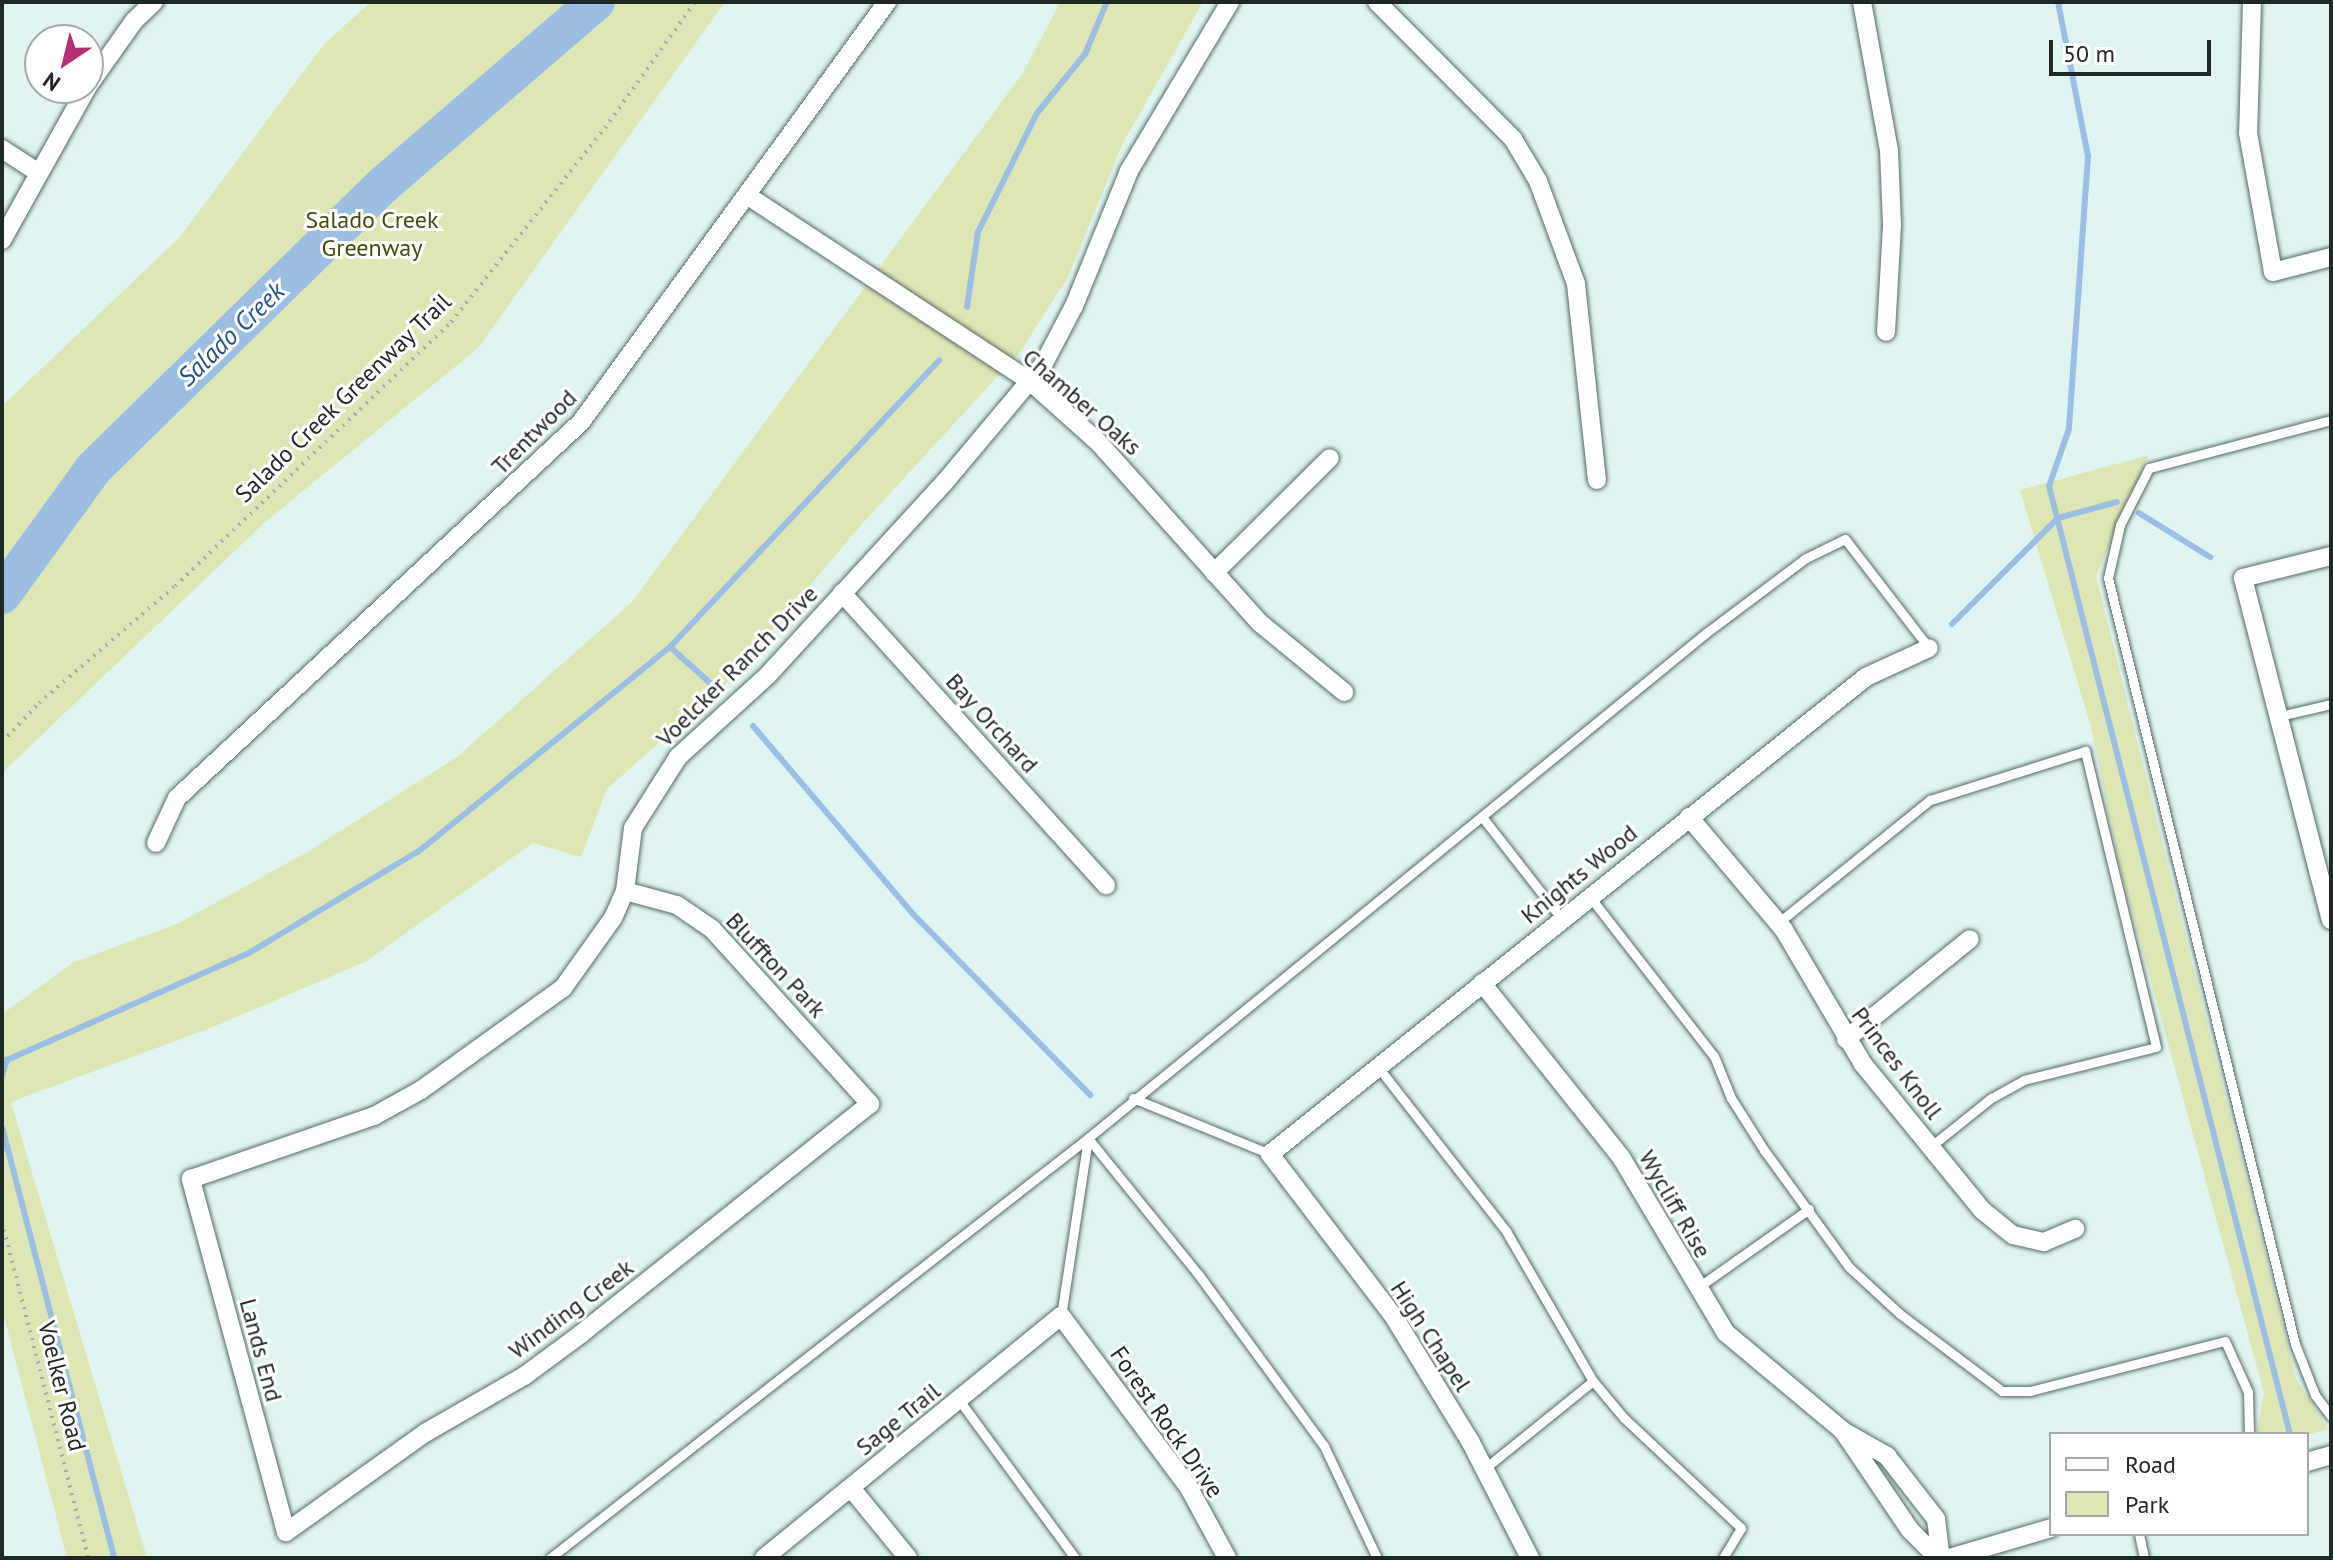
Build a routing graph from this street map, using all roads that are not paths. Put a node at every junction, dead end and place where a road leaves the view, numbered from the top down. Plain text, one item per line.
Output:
1 (154, 2) edge
2 (887, 2) edge
3 (1230, 2) edge
4 (1377, 2) edge
5 (1862, 2) edge
6 (2252, 2) edge
7 (104, 64) edge
8 (78, 104) edge
9 (2, 149) edge
10 (39, 173) junction
11 (748, 196) junction
12 (2, 240) edge
13 (2331, 257) edge
14 (1886, 332) dead end
15 (1031, 382) junction
16 (2331, 420) edge
17 (1330, 458) dead end
18 (1597, 480) dead end
19 (2331, 556) edge
20 (1214, 573) junction
21 (842, 593) junction
22 (1929, 648) joint
23 (1344, 692) dead end
24 (2331, 704) edge
25 (2279, 716) junction
26 (1689, 817) junction
27 (1483, 818) junction
28 (156, 843) dead end
29 (2322, 850) edge
30 (1106, 885) dead end
31 (625, 891) junction
32 (1590, 897) junction
33 (1562, 919) junction
34 (2331, 920) edge
35 (1778, 923) junction
36 (1970, 939) dead end
37 (1482, 983) junction
38 (1846, 1039) junction
39 (1378, 1067) junction
40 (1133, 1098) junction
41 (870, 1104) joint
42 (1088, 1138) junction
43 (1930, 1147) junction
44 (1270, 1154) junction
45 (191, 1179) joint
46 (1809, 1209) junction
47 (2075, 1229) dead end
48 (1696, 1288) junction
49 (1061, 1316) junction
50 (1593, 1381) junction
51 (959, 1400) junction
52 (2331, 1416) edge
53 (1843, 1431) junction
54 (2249, 1432) edge
55 (2331, 1455) edge
56 (2309, 1461) edge
57 (1484, 1469) junction
58 (851, 1488) junction
59 (2049, 1529) edge
60 (286, 1532) joint
61 (2139, 1536) edge
62 (550, 1558) edge
63 (764, 1558) edge
64 (908, 1558) edge
65 (1075, 1558) edge
66 (1227, 1558) edge
67 (1377, 1558) edge
68 (1530, 1558) edge
69 (1723, 1558) edge
70 (1940, 1558) edge
71 (1949, 1558) edge
72 (2144, 1558) edge

1 - 7 street
2 - 11 street, Trentwood
3 - 15 street, Voelcker Ranch Drive
4 - 18 street
5 - 14 street
6 - 13 street
8 - 10 street
9 - 10 street
10 - 12 street
11 - 15 street, Chamber Oaks
11 - 28 street, Trentwood
15 - 20 street, Chamber Oaks
15 - 21 street, Voelcker Ranch Drive
16 - 52 lane
17 - 20 street
19 - 25 street
20 - 23 street, Chamber Oaks
21 - 30 street, Bay Orchard
21 - 31 street, Voelcker Ranch Drive
22 - 26 street, Knights Wood
22 - 27 lane
24 - 25 lane
25 - 29 street
26 - 32 street, Knights Wood
26 - 35 street, Princes Knoll
27 - 33 lane
27 - 40 lane
29 - 34 street
31 - 41 street, Bluffton Park
31 - 45 street, Voelcker Ranch Drive
32 - 33 street, Knights Wood
32 - 46 lane
33 - 37 street, Knights Wood
35 - 38 street, Princes Knoll
35 - 43 lane
36 - 38 street
37 - 39 street, Knights Wood
37 - 48 street, Wycliff Rise
38 - 43 street, Princes Knoll
39 - 44 street, Knights Wood
39 - 50 lane
40 - 42 lane
40 - 44 lane
41 - 60 street, Winding Creek
42 - 49 lane
42 - 62 lane
42 - 67 lane
43 - 47 street, Princes Knoll
44 - 57 street, High Chapel
45 - 60 street, Lands End
46 - 48 lane
46 - 54 lane
48 - 53 street, Wycliff Rise
49 - 51 street, Sage Trail
49 - 66 street, Forest Rock Drive
50 - 57 lane
50 - 69 lane
51 - 58 street, Sage Trail
51 - 65 lane
53 - 70 street, Wycliff Rise
53 - 70 street, Wycliff Rise
55 - 56 street
57 - 68 street, High Chapel
58 - 63 street, Sage Trail
58 - 64 street
59 - 71 street
61 - 72 lane

